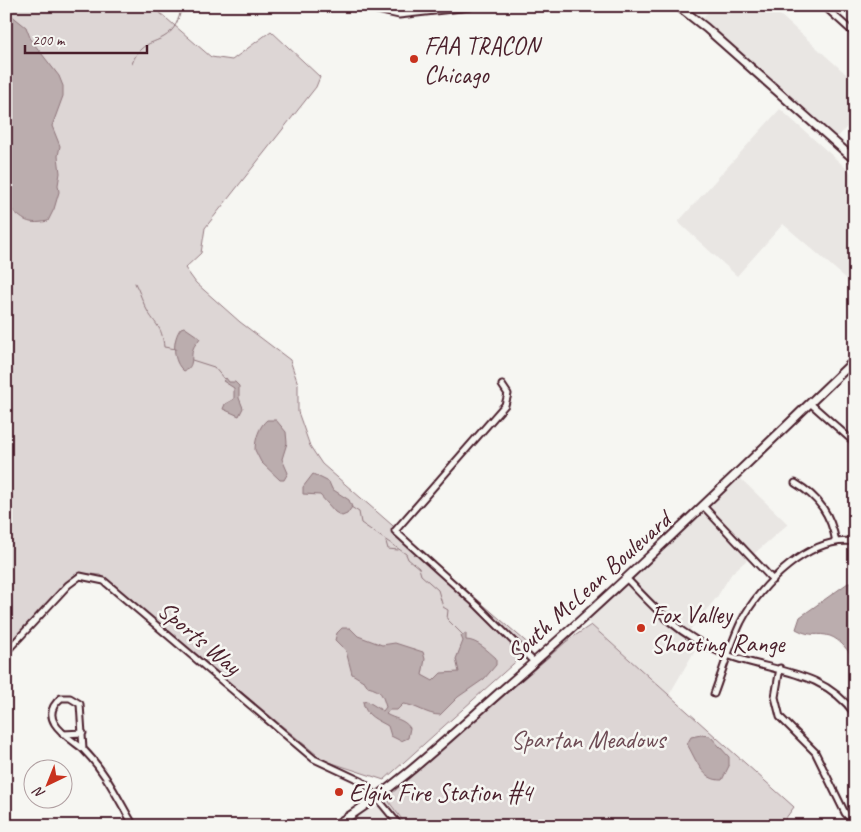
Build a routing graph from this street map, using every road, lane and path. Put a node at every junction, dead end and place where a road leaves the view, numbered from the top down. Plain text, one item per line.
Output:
1 (364, 6) edge
2 (470, 6) edge
3 (678, 6) edge
4 (824, 6) edge
5 (855, 34) edge
6 (855, 160) edge
7 (855, 360) edge
8 (502, 385) dead end
9 (811, 404) junction
10 (855, 443) edge
11 (796, 483) dead end
12 (704, 507) junction
13 (836, 542) junction
14 (855, 542) edge
15 (626, 579) junction
16 (773, 580) junction
17 (6, 652) edge
18 (728, 655) junction
19 (534, 662) junction
20 (780, 668) junction
21 (714, 694) dead end
22 (855, 714) edge
23 (82, 733) junction
24 (63, 734) junction
25 (83, 749) junction
26 (377, 796) junction
27 (855, 824) edge
28 (134, 826) edge
29 (334, 826) edge
30 (400, 826) edge

1 - 2 main road
3 - 6 main road
4 - 5 street
7 - 9 main road, South McLean Boulevard
8 - 19 street
9 - 10 street
9 - 12 main road, South McLean Boulevard
11 - 13 street
12 - 15 main road, South McLean Boulevard
12 - 16 street
13 - 14 street
13 - 16 street
15 - 18 street
15 - 19 main road, South McLean Boulevard
16 - 18 street
17 - 26 street, Sports Way
18 - 20 street
18 - 21 street
19 - 26 main road, South McLean Boulevard
20 - 22 street
20 - 27 street
23 - 24 street
23 - 24 street
23 - 25 street
24 - 25 street
25 - 28 street
26 - 29 main road, South McLean Boulevard
26 - 30 street, Sports Way

